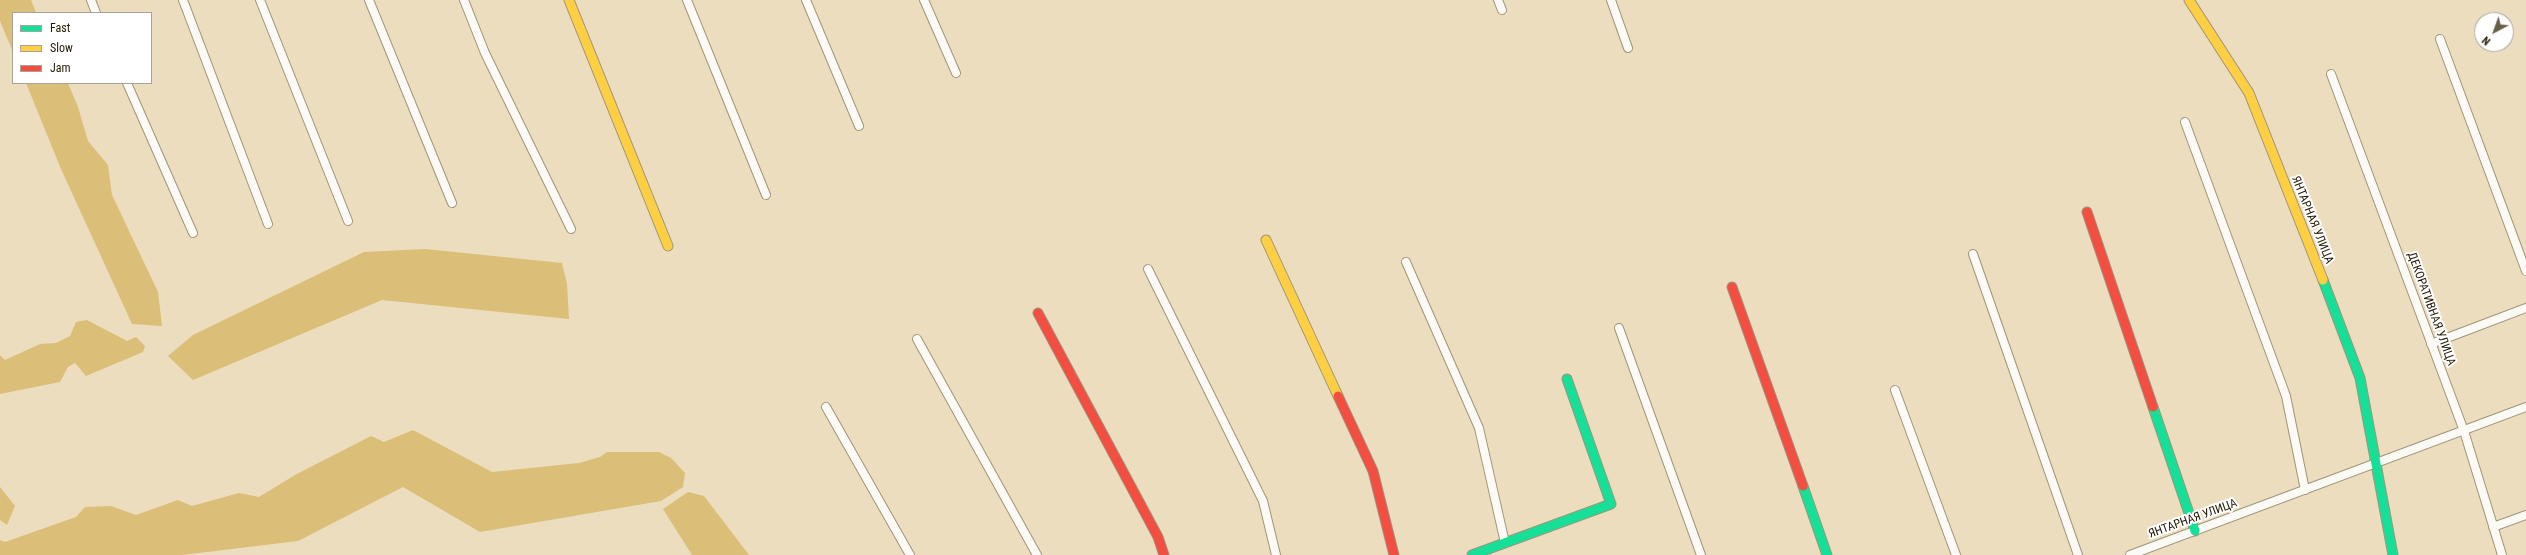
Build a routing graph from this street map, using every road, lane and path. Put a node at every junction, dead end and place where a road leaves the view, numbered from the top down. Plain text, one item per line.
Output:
1 (91, 0) edge
2 (183, 0) edge
3 (260, 0) edge
4 (369, 0) edge
5 (464, 0) edge
6 (569, 0) edge
7 (687, 0) edge
8 (806, 0) edge
9 (924, 0) edge
10 (1498, 0) edge
11 (1611, 0) edge
12 (2189, 0) edge
13 (1502, 10) dead end
14 (96, 12) edge
15 (2440, 39) dead end
16 (1628, 48) dead end
17 (956, 73) dead end
18 (2331, 74) dead end
19 (127, 84) edge
20 (2185, 122) dead end
21 (859, 126) dead end
22 (766, 195) dead end
23 (452, 203) dead end
24 (2088, 212) dead end
25 (348, 220) dead end
26 (268, 224) dead end
27 (571, 229) dead end
28 (193, 233) dead end
29 (1266, 240) dead end
30 (668, 246) dead end
31 (1973, 254) dead end
32 (1406, 262) dead end
33 (1148, 269) dead end
34 (2526, 271) edge
35 (1732, 287) dead end
36 (2526, 308) edge
37 (1038, 313) dead end
38 (1619, 328) dead end
39 (917, 339) dead end
40 (2431, 344) junction
41 (1567, 379) dead end
42 (1895, 390) dead end
43 (2526, 407) edge
44 (826, 408) dead end
45 (2464, 431) junction
46 (2376, 463) junction
47 (2305, 490) junction
48 (2526, 515) edge
49 (2493, 527) junction
50 (2195, 531) junction
51 (1505, 543) junction
52 (910, 555) edge
53 (1037, 555) edge
54 (1164, 555) edge
55 (1276, 555) edge
56 (1394, 555) edge
57 (1472, 555) edge
58 (1701, 555) edge
59 (1827, 555) edge
60 (1956, 555) edge
61 (2078, 555) edge
62 (2130, 555) edge
63 (2393, 555) edge
64 (2502, 555) edge

1 - 14 street
2 - 26 street
3 - 25 street
4 - 23 street
5 - 27 street
6 - 30 street
7 - 22 street
8 - 21 street
9 - 17 street
10 - 13 street
11 - 16 street
12 - 46 street, ЯНТАРНАЯ УЛИЦА
15 - 34 street
18 - 40 street, ДЕКОРАТИВНАЯ УЛИЦА
19 - 28 street
20 - 47 street
24 - 50 street
29 - 56 street
31 - 61 street
32 - 51 street
33 - 55 street
35 - 59 street
36 - 40 street
37 - 54 street
38 - 58 street
39 - 53 street
40 - 45 street, ДЕКОРАТИВНАЯ УЛИЦА
41 - 51 street
42 - 60 street
43 - 45 street, ЯНТАРНАЯ УЛИЦА
44 - 52 street
45 - 46 street, ЯНТАРНАЯ УЛИЦА
45 - 49 street, ДЕКОРАТИВНАЯ УЛИЦА
46 - 47 street, ЯНТАРНАЯ УЛИЦА
46 - 63 street
47 - 50 street, ЯНТАРНАЯ УЛИЦА
48 - 49 street
49 - 64 street, ДЕКОРАТИВНАЯ УЛИЦА
50 - 62 street, ЯНТАРНАЯ УЛИЦА
51 - 57 street

